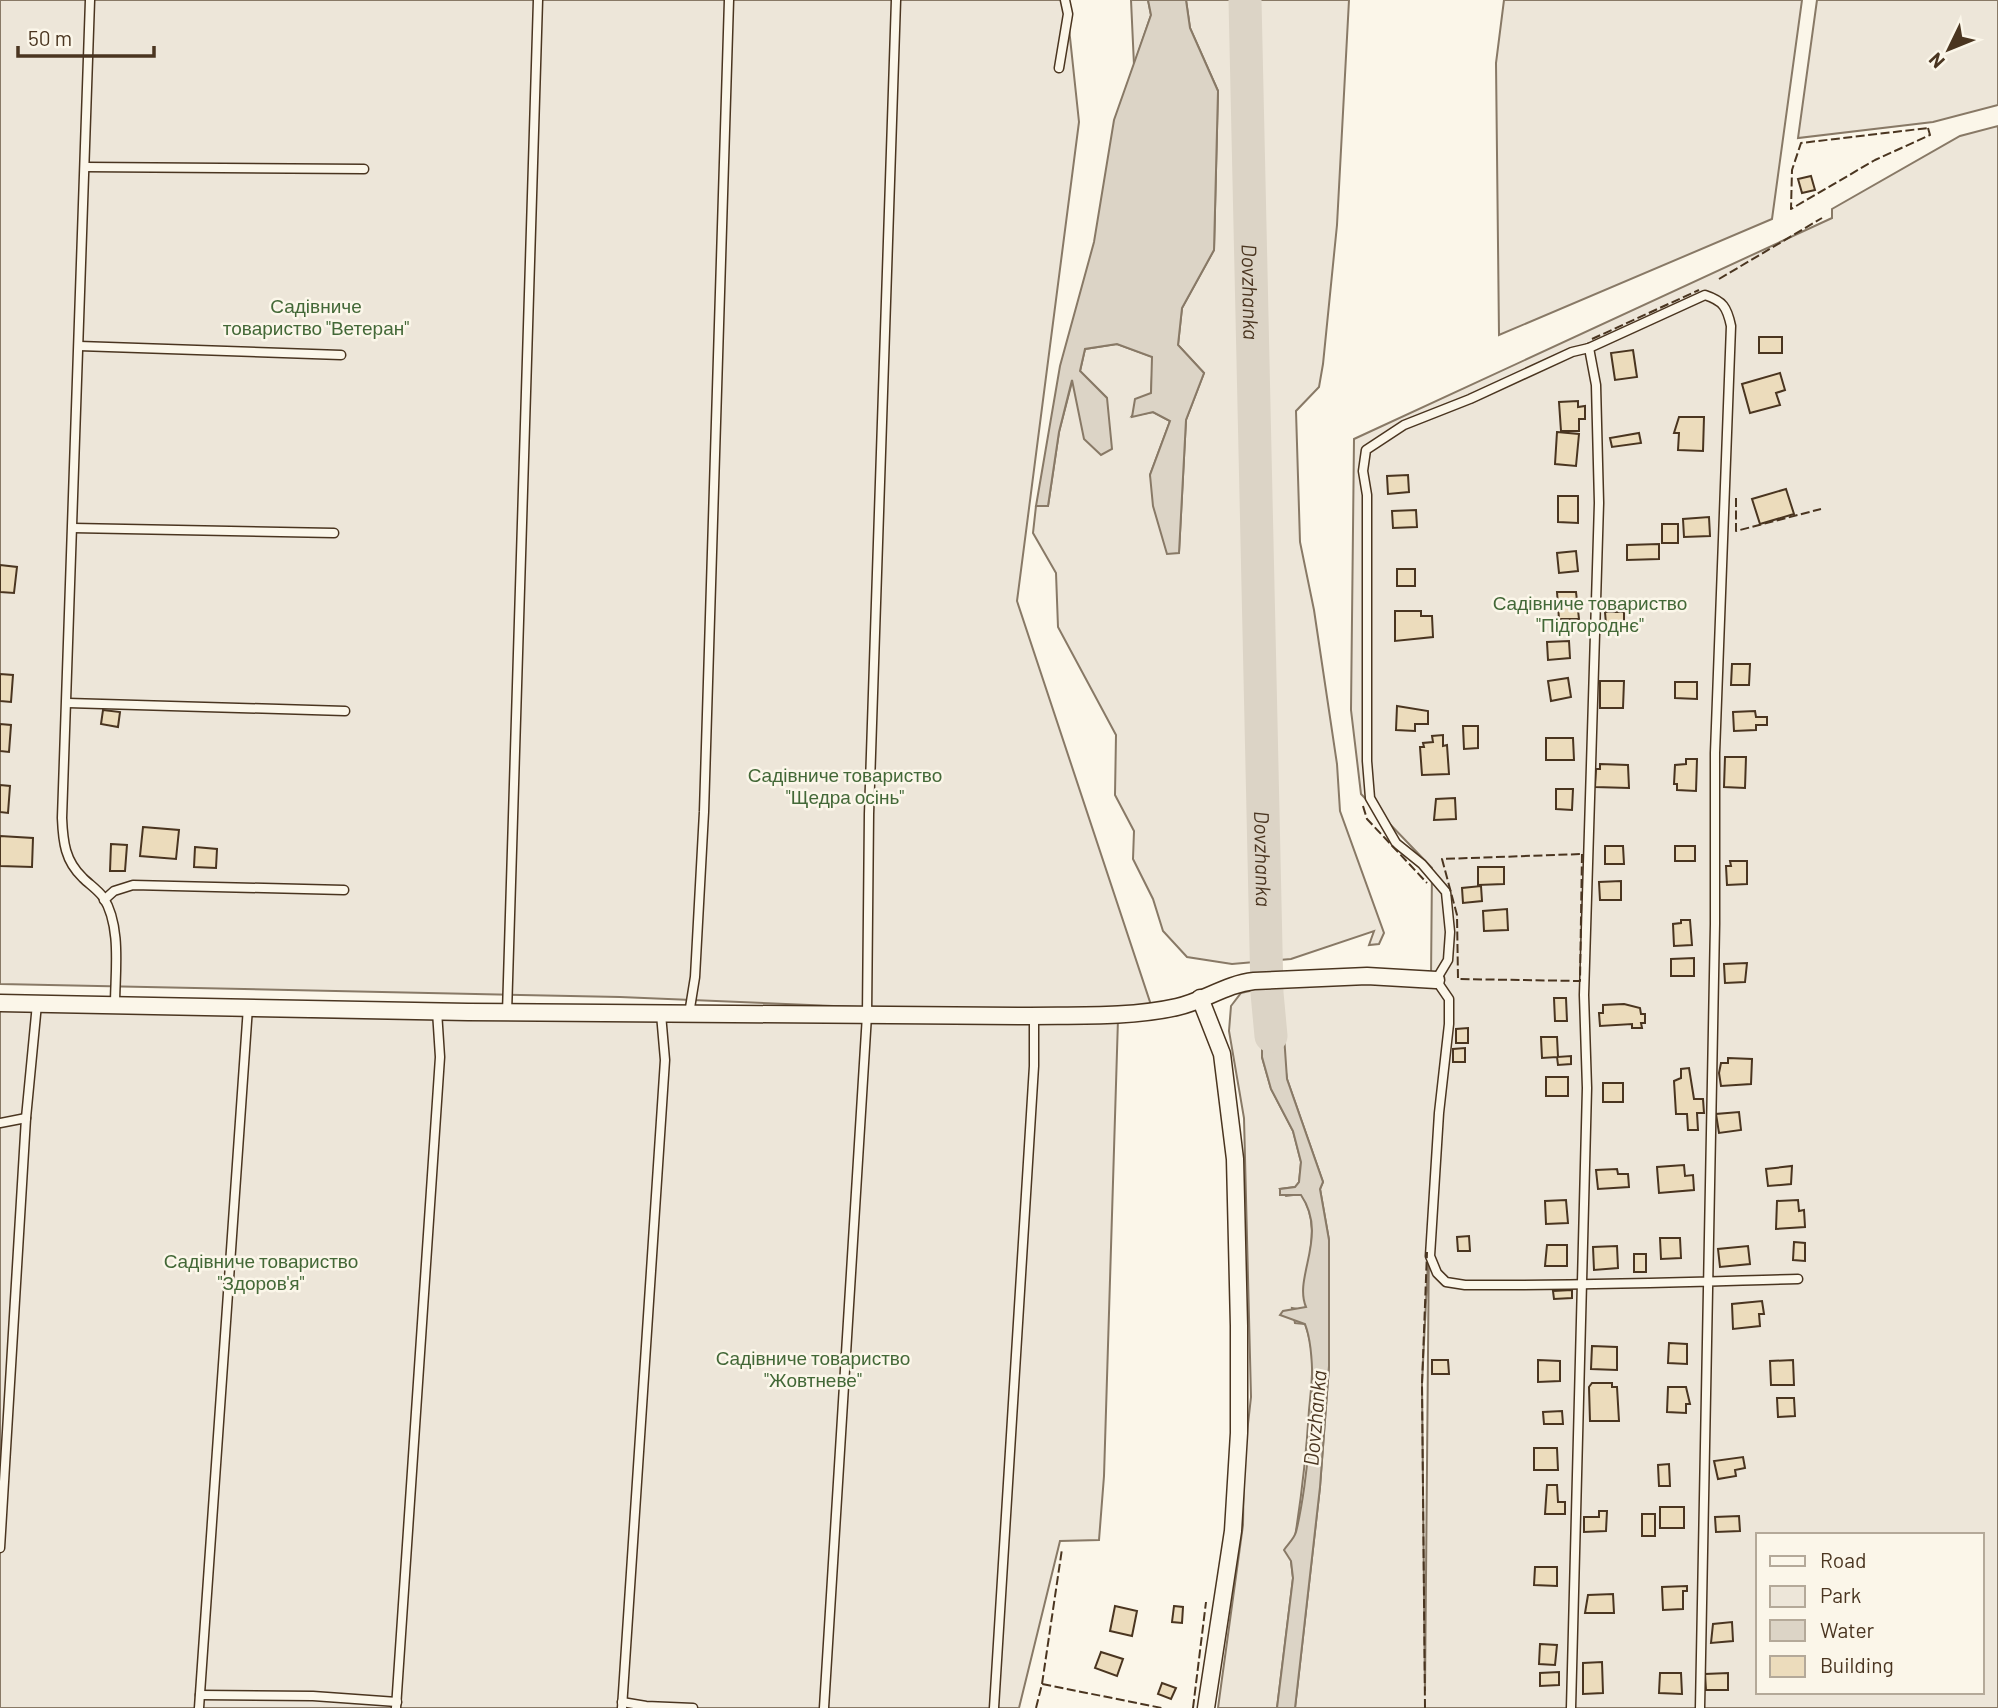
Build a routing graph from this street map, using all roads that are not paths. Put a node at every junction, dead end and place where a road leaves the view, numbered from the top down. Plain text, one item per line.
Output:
1 (90, 0) edge
2 (538, 0) edge
3 (729, 0) edge
4 (896, 0) edge
5 (1065, 0) edge
6 (1059, 68) dead end
7 (85, 167) junction
8 (364, 169) dead end
9 (79, 346) junction
10 (1589, 348) junction
11 (341, 355) dead end
12 (72, 528) junction
13 (334, 533) dead end
14 (68, 703) junction
15 (345, 711) dead end
16 (344, 890) dead end
17 (104, 900) junction
18 (1436, 979) junction
19 (1200, 998) junction
20 (0, 1003) edge
21 (37, 1004) junction
22 (114, 1005) junction
23 (248, 1007) junction
24 (437, 1012) junction
25 (507, 1013) junction
26 (662, 1014) junction
27 (689, 1014) junction
28 (867, 1015) junction
29 (1034, 1016) junction
30 (26, 1118) junction
31 (0, 1123) edge
32 (1798, 1279) dead end
33 (1708, 1281) junction
34 (1583, 1283) junction
35 (0, 1548) edge
36 (200, 1695) junction
37 (397, 1705) edge
38 (622, 1705) edge
39 (200, 1708) edge
40 (694, 1708) edge
41 (824, 1708) edge
42 (994, 1708) edge
43 (1206, 1708) edge
44 (1572, 1708) edge
45 (1700, 1708) edge

1 - 7 lane
2 - 25 lane
3 - 27 lane
4 - 28 lane
5 - 6 lane
7 - 8 lane
7 - 9 lane
9 - 11 lane
9 - 12 lane
10 - 18 lane
10 - 33 lane
10 - 34 lane
12 - 13 lane
12 - 14 lane
14 - 15 lane
14 - 17 lane
16 - 17 lane
17 - 22 lane
18 - 19 street
18 - 34 lane
19 - 29 street
19 - 43 street
20 - 21 street
21 - 22 street
21 - 30 lane
22 - 23 street
23 - 24 street
23 - 36 lane
24 - 25 street
24 - 37 lane
25 - 26 street
26 - 27 street
26 - 38 lane
27 - 28 street
28 - 29 street
28 - 41 lane
29 - 42 lane
30 - 31 lane
30 - 35 lane
32 - 33 lane
33 - 34 lane
33 - 45 lane
34 - 44 lane
36 - 37 lane
36 - 39 lane
38 - 40 lane

